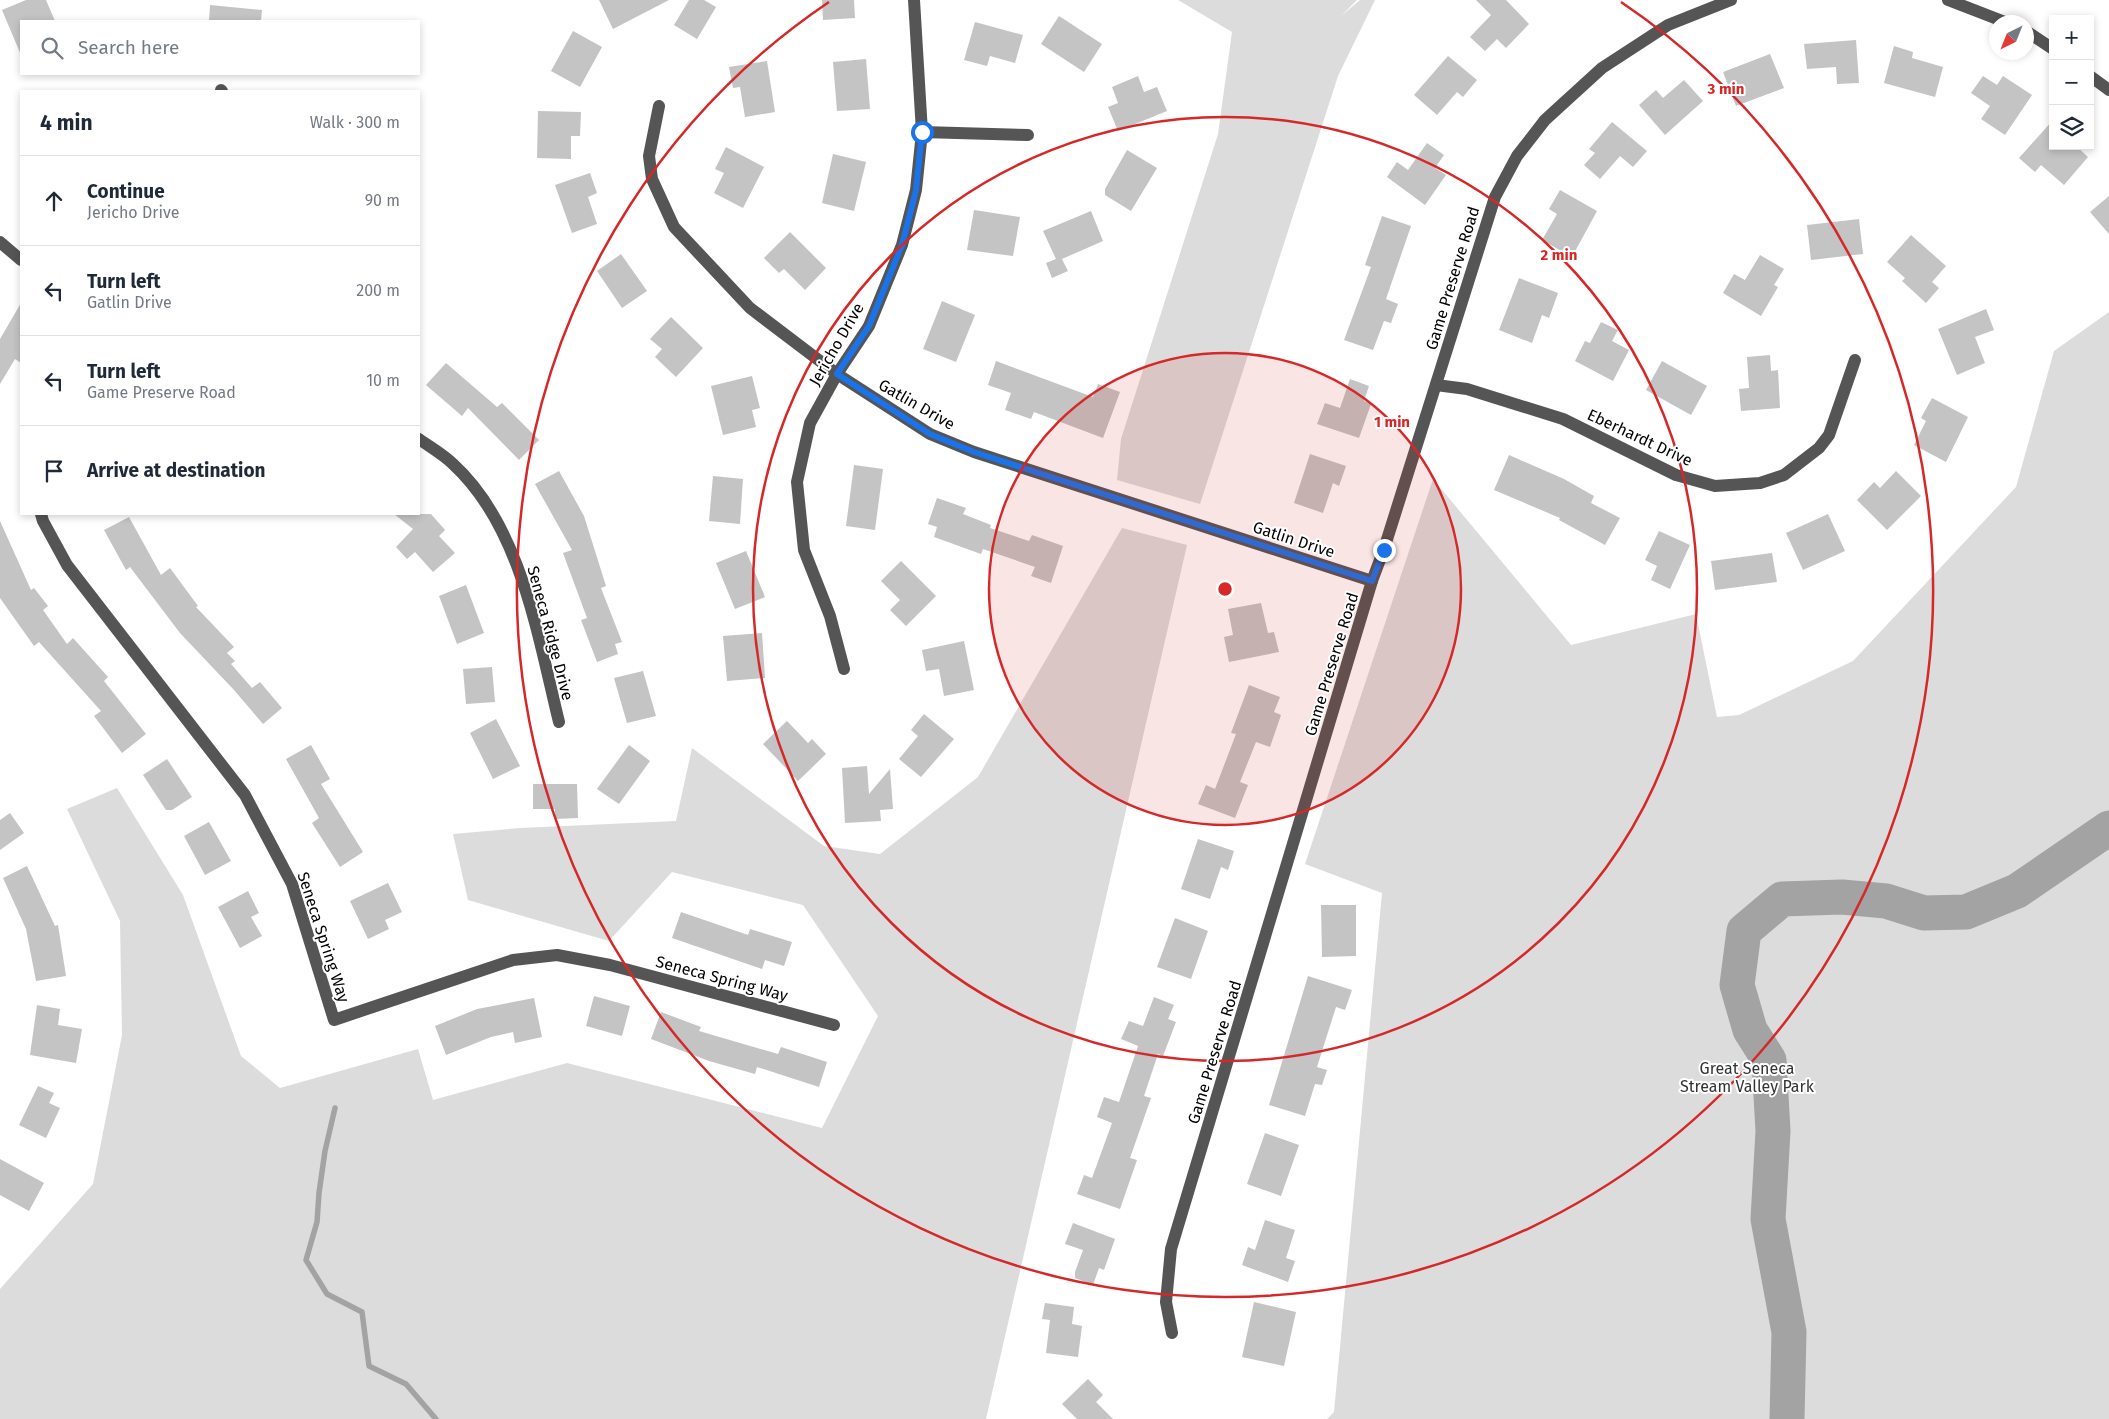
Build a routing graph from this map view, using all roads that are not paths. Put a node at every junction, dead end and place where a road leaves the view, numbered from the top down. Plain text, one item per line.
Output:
1 (914, 0) edge
2 (1731, 0) edge
3 (1948, 0) edge
4 (1989, 16) edge
5 (2034, 36) edge
6 (2049, 46) edge
7 (2094, 79) edge
8 (2109, 90) edge
9 (659, 106) dead end
10 (922, 132) junction
11 (1028, 136) dead end
12 (0, 242) edge
13 (20, 259) edge
14 (1855, 360) dead end
15 (837, 374) junction
16 (1436, 385) junction
17 (420, 440) edge
18 (41, 515) edge
19 (1372, 581) junction
20 (844, 669) dead end
21 (558, 722) dead end
22 (834, 1025) dead end
23 (1172, 1333) dead end

1 - 10 street, Jericho Drive
2 - 16 street, Game Preserve Road
3 - 4 street
5 - 6 street
7 - 8 street
9 - 15 street, Gatlin Drive
10 - 11 street
10 - 15 street, Jericho Drive
12 - 13 street
14 - 16 street, Eberhardt Drive
15 - 19 street, Gatlin Drive
15 - 20 street, Jericho Drive
16 - 19 street, Game Preserve Road
17 - 21 street, Seneca Ridge Drive
18 - 22 street, Seneca Spring Way
19 - 23 street, Game Preserve Road

